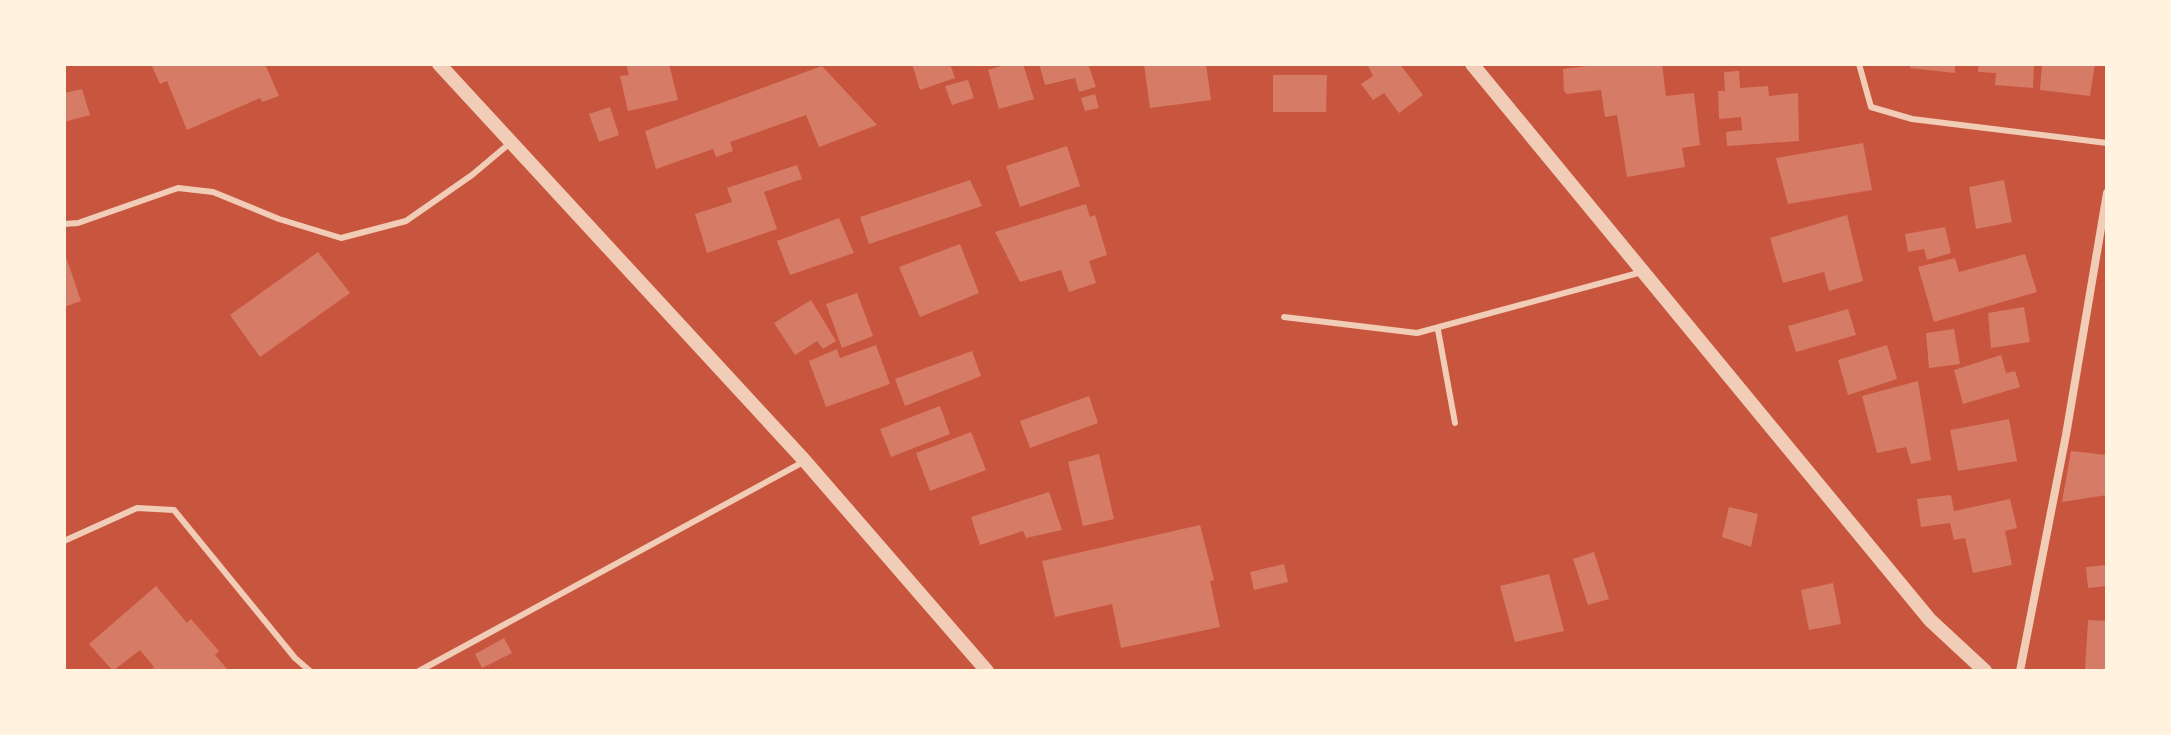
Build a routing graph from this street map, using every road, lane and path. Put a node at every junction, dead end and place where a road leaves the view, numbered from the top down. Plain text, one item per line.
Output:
1 (439, 64) edge
2 (1472, 64) edge
3 (1859, 64) edge
4 (510, 143) junction
5 (2107, 143) edge
6 (2107, 193) edge
7 (64, 224) edge
8 (1642, 272) junction
9 (1284, 317) dead end
10 (1438, 330) junction
11 (1455, 423) dead end
12 (805, 461) junction
13 (64, 541) edge
14 (310, 671) edge
15 (419, 671) edge
16 (987, 671) edge
17 (1985, 671) edge
18 (2020, 671) edge

1 - 4 street
2 - 8 street
3 - 5 lane
4 - 7 lane
4 - 12 street
6 - 18 street
8 - 10 lane
8 - 17 street
9 - 10 lane
10 - 11 lane
12 - 15 lane
12 - 16 street
13 - 14 lane

